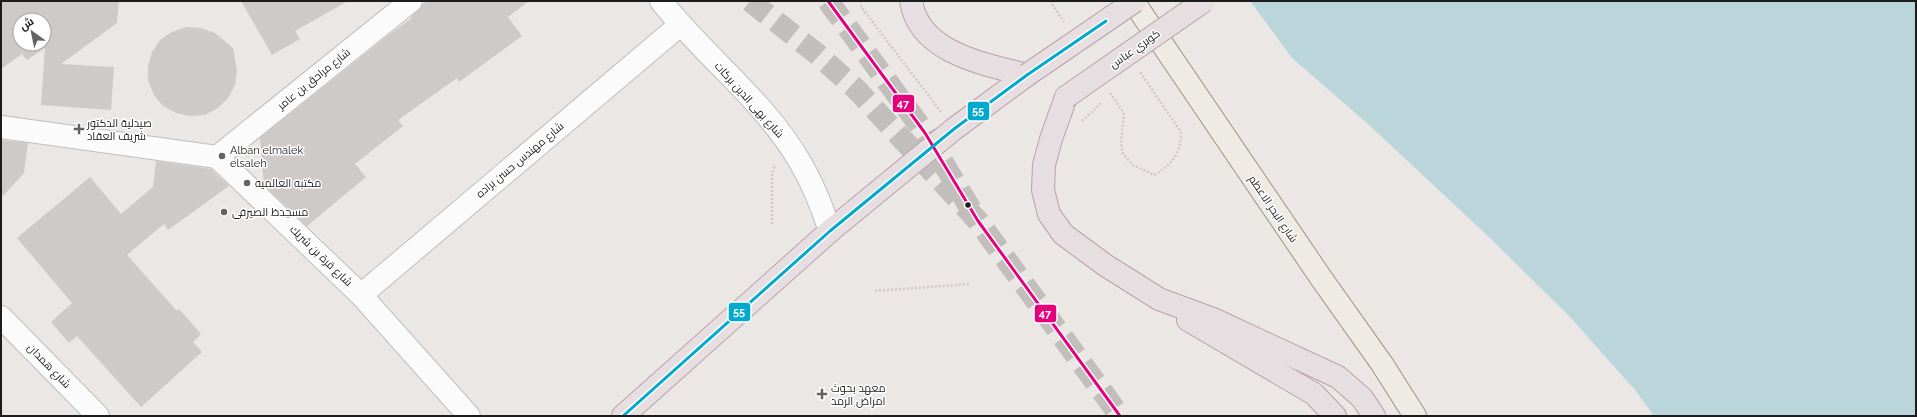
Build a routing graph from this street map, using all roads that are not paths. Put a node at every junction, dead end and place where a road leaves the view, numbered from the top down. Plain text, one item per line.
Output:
1 (411, 1) edge
2 (661, 1) edge
3 (911, 1) edge
4 (1134, 1) edge
5 (1204, 1) edge
6 (680, 25) junction
7 (1027, 75) junction
8 (1, 127) edge
9 (217, 157) junction
10 (830, 231) junction
11 (361, 295) junction
12 (1158, 299) junction
13 (1, 317) edge
14 (98, 416) edge
15 (469, 416) edge
16 (623, 416) edge
17 (1335, 416) edge
18 (1374, 416) edge
19 (1415, 416) edge

1 - 9 street, شارع مراحق بن عامر
2 - 6 street, شارع بهى الدين بركات
3 - 7 highway
4 - 7 highway, bridge
4 - 19 main road, شارع البحر الاعظم
5 - 12 highway, كوبري عباس, bridge
6 - 10 street, شارع بهى الدين بركات
6 - 11 street, شارع مهندس حسن براده
7 - 10 highway
8 - 9 street
9 - 11 street, شارع قرة بن شريك
10 - 16 highway
11 - 15 street, شارع قرة بن شريك
12 - 17 highway
12 - 18 highway
13 - 14 street, شارع همدان

